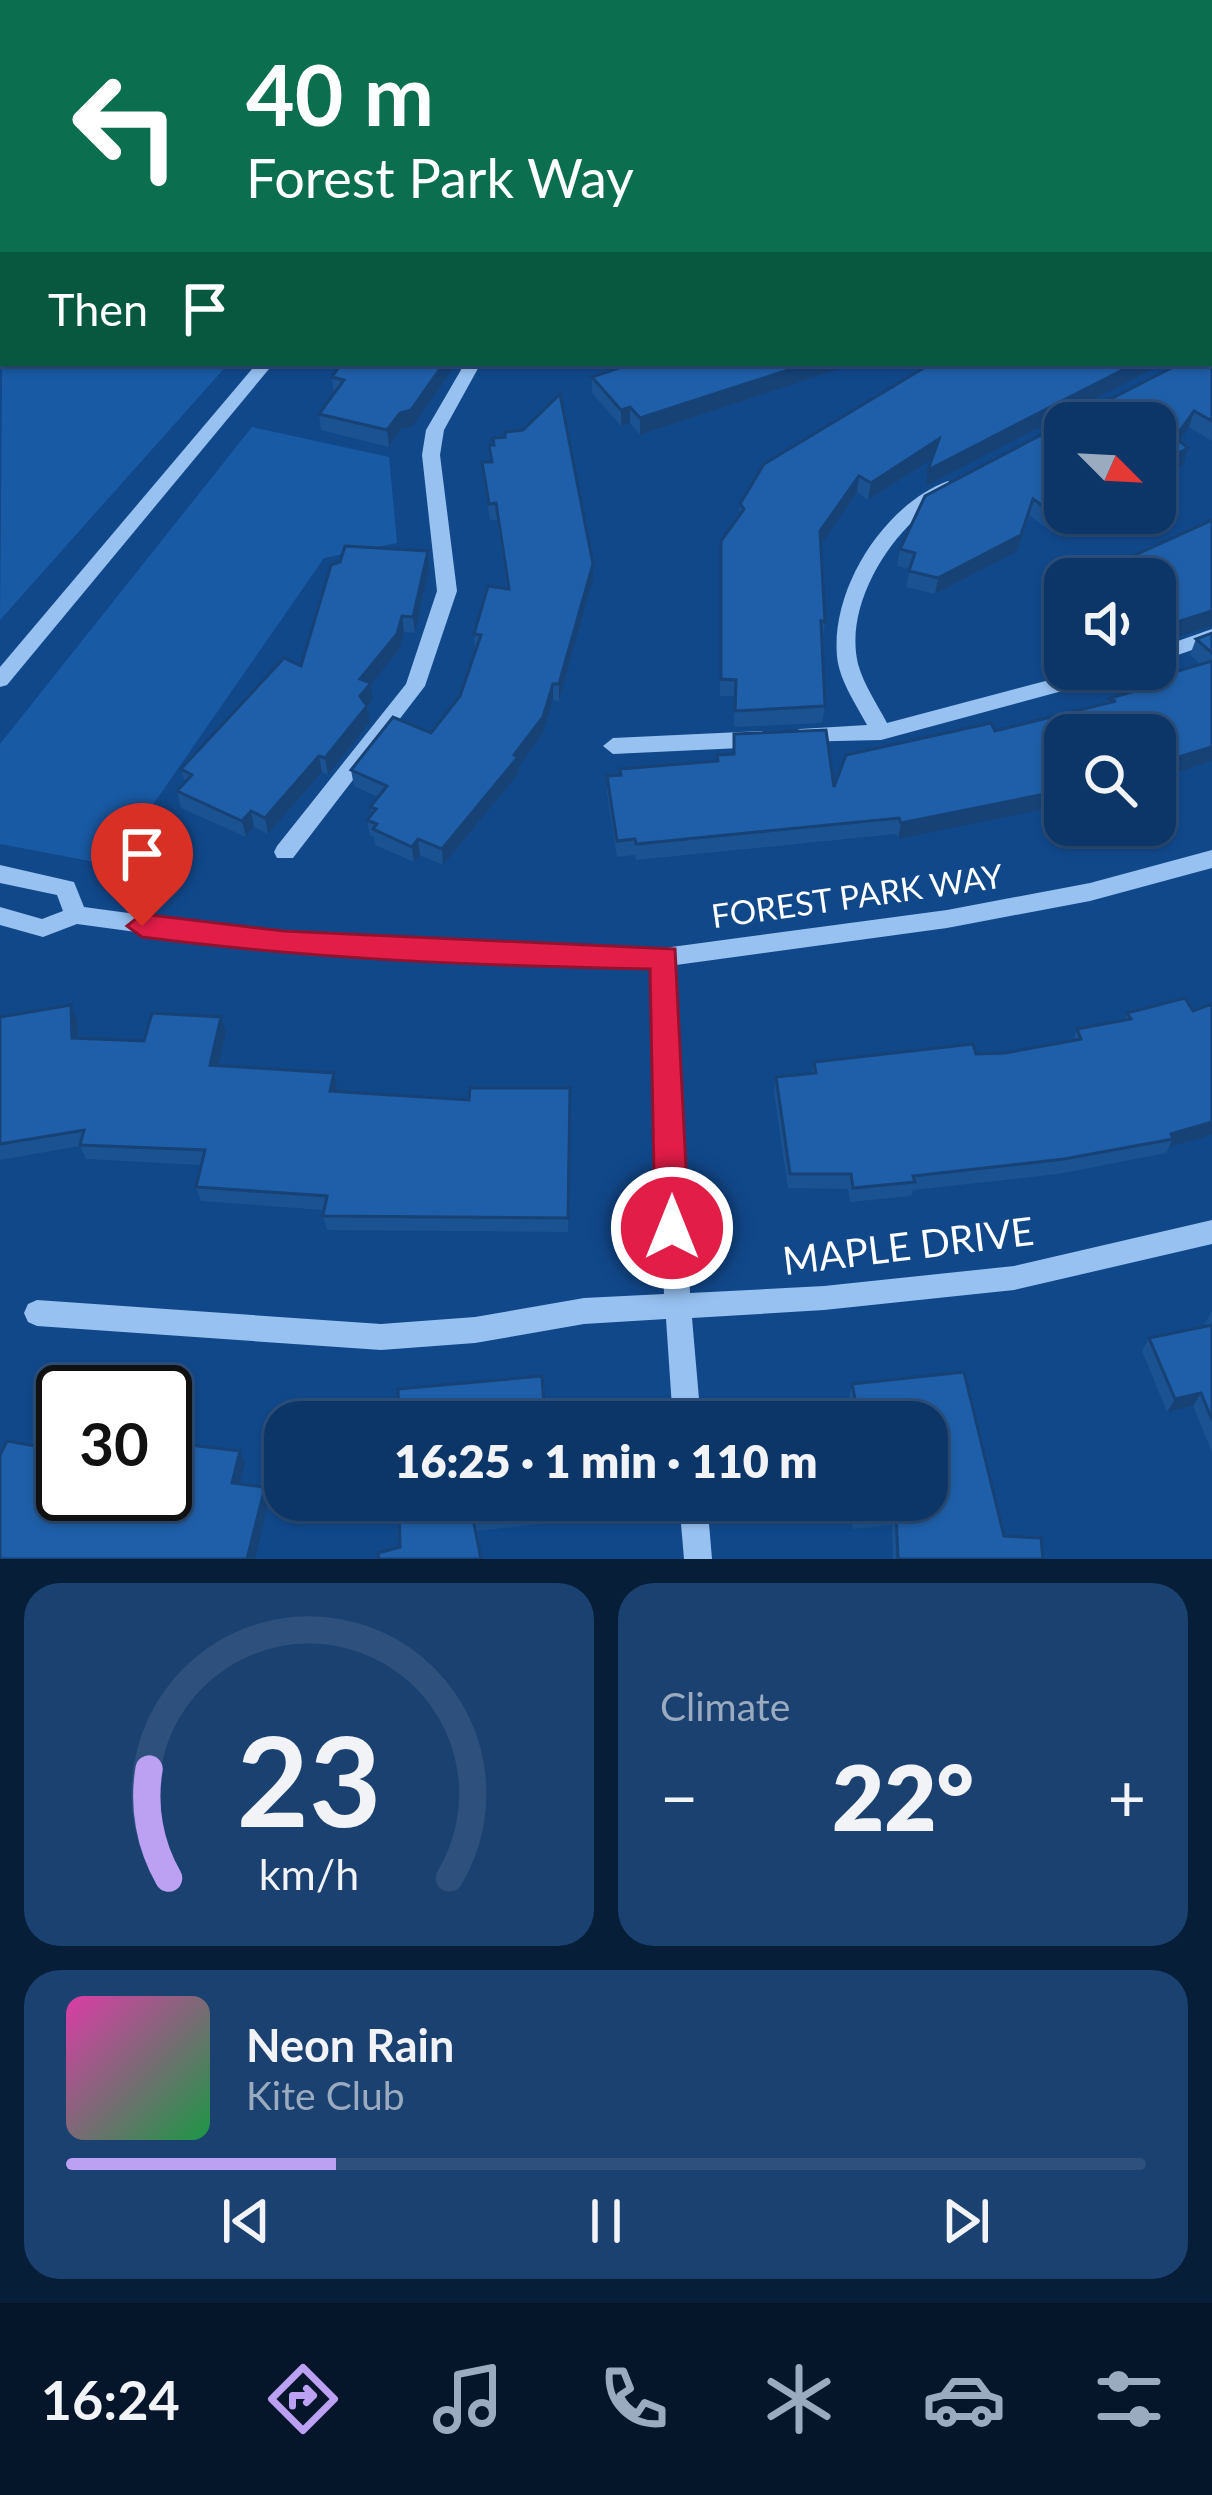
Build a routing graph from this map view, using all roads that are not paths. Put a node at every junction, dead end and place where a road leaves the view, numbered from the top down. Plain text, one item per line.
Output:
1 (263, 366) edge
2 (471, 366) edge
3 (976, 472) edge
4 (1212, 637) edge
5 (1176, 649) edge
6 (0, 680) edge
7 (1044, 689) edge
8 (881, 732) junction
9 (613, 746) dead end
10 (285, 852) dead end
11 (1212, 859) edge
12 (0, 874) edge
13 (76, 914) junction
14 (0, 916) edge
15 (664, 957) junction
16 (1212, 1232) edge
17 (679, 1306) junction
18 (37, 1313) dead end
19 (686, 1401) edge
20 (695, 1521) edge
21 (698, 1559) edge

1 - 6 street
2 - 10 street
3 - 8 street
4 - 5 street
7 - 8 street
8 - 9 street
11 - 15 street, FOREST PARK WAY
12 - 13 street
13 - 14 street, FOREST PARK WAY
13 - 15 street, FOREST PARK WAY
15 - 17 street
16 - 17 street, MAPLE DRIVE
17 - 18 street, MAPLE DRIVE
17 - 19 street
20 - 21 street

